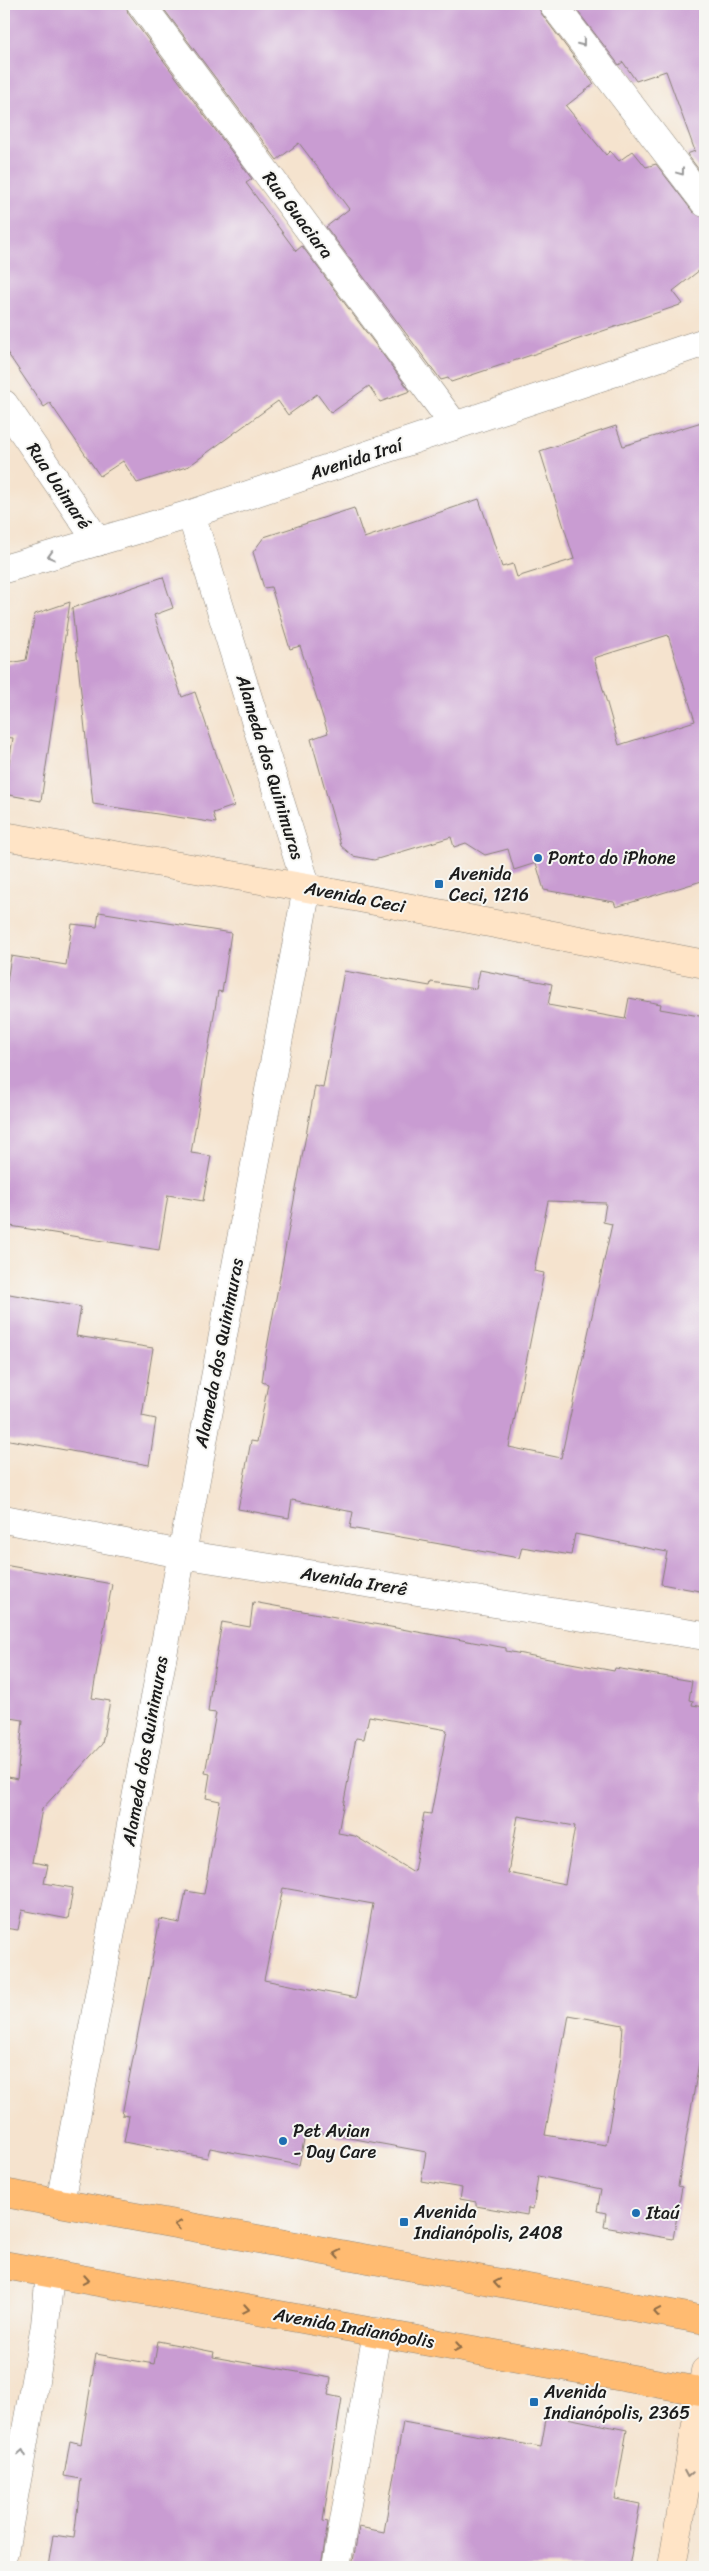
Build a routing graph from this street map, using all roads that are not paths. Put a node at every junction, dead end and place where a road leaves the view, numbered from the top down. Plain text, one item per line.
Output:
1 (141, 4) edge
2 (553, 4) edge
3 (705, 203) edge
4 (705, 342) edge
5 (4, 404) edge
6 (455, 426) junction
7 (191, 514) junction
8 (98, 542) junction
9 (4, 570) edge
10 (4, 836) edge
11 (308, 888) junction
12 (705, 964) edge
13 (4, 1519) edge
14 (181, 1554) junction
15 (705, 1636) edge
16 (4, 2193) edge
17 (60, 2203) junction
18 (4, 2265) edge
19 (50, 2273) junction
20 (705, 2320) edge
21 (376, 2332) junction
22 (704, 2385) edge
23 (4, 2552) edge
24 (336, 2567) edge
25 (672, 2567) edge

1 - 6 street, Rua Guaciara
2 -> 3 street
4 - 6 street, Avenida Iraí
5 - 8 street, Rua Uaimaré
6 - 7 street, Avenida Iraí
7 - 8 street, Avenida Iraí
7 - 11 street, Alameda dos Quinimuras
8 -> 9 street, Avenida Iraí
10 - 11 street, Avenida Ceci
11 - 12 street, Avenida Ceci
11 - 14 street, Alameda dos Quinimuras
13 - 14 street, Avenida Irerê
14 - 15 street, Avenida Irerê
14 - 17 street, Alameda dos Quinimuras
16 - 17 main road
20 -> 17 main road
18 - 19 main road, Avenida Indianópolis
19 -> 21 main road, Avenida Indianópolis
23 -> 19 street
21 -> 22 main road, Avenida Indianópolis
21 - 24 street
22 -> 25 street

